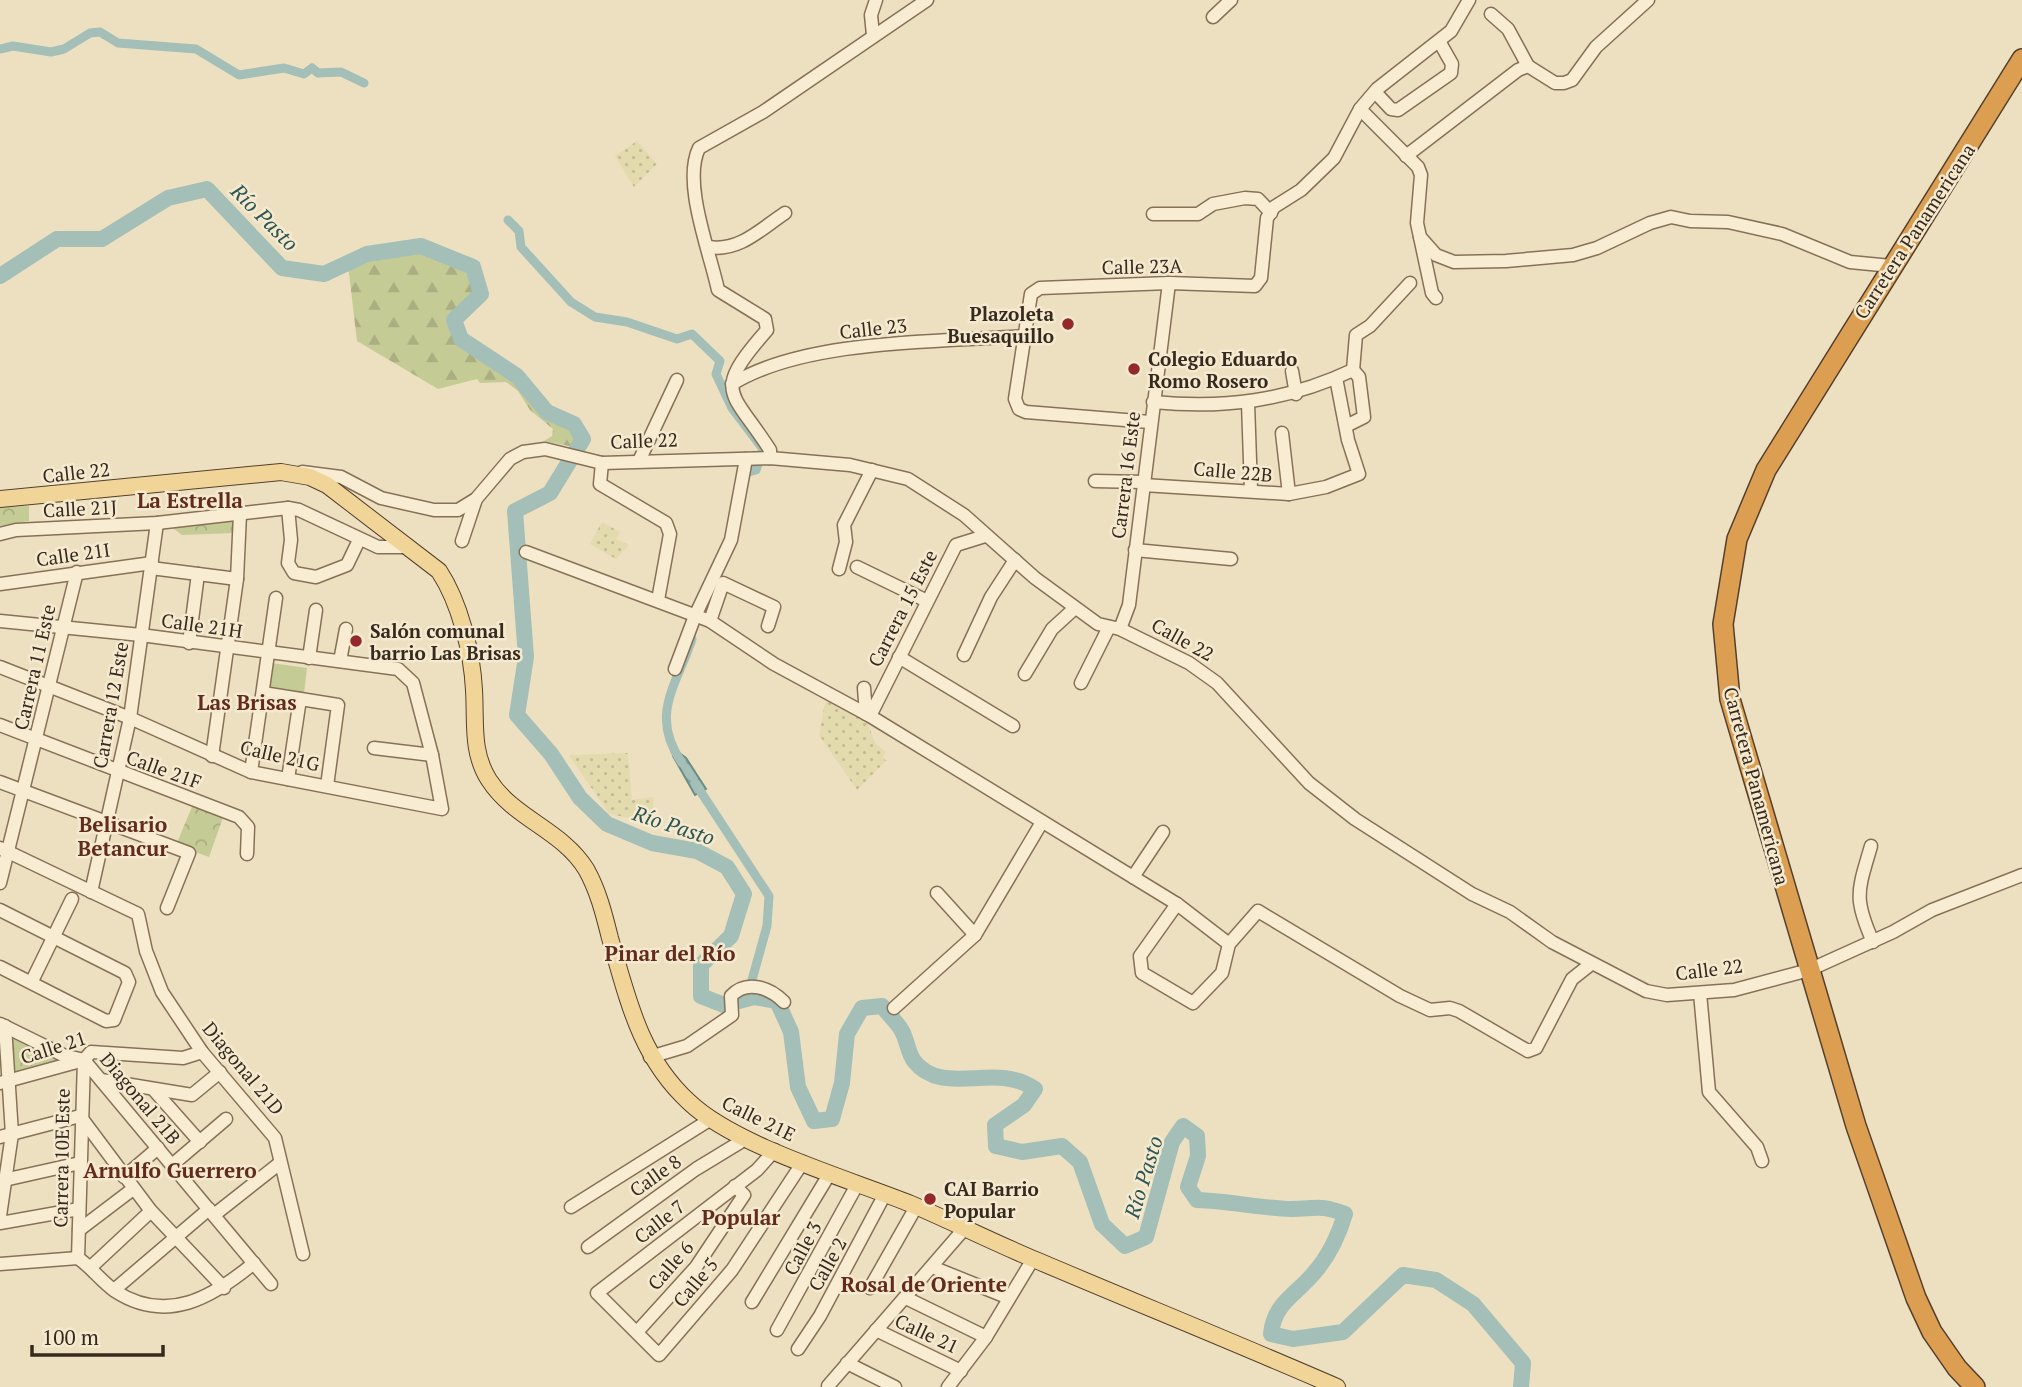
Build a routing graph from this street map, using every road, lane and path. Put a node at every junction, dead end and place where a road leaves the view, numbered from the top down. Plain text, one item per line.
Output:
1 (876, 0) edge
2 (927, 0) edge
3 (1231, 0) edge
4 (1469, 0) edge
5 (1648, 0) edge
6 (1491, 14) dead end
7 (1213, 17) dead end
8 (873, 35) junction
9 (1439, 41) junction
10 (2022, 59) edge
11 (1528, 65) junction
12 (1374, 92) junction
13 (1360, 109) junction
14 (1406, 156) junction
15 (1271, 213) junction
16 (785, 214) dead end
17 (1153, 214) dead end
18 (1420, 237) junction
19 (709, 247) junction
20 (1891, 266) junction
21 (1169, 283) junction
22 (1410, 283) dead end
23 (1436, 298) dead end
24 (1025, 336) junction
25 (1353, 370) junction
26 (1292, 371) dead end
27 (1336, 378) junction
28 (677, 380) dead end
29 (732, 384) junction
30 (1296, 394) junction
31 (1153, 402) junction
32 (1248, 403) junction
33 (1150, 422) junction
34 (1346, 426) junction
35 (1282, 433) dead end
36 (758, 459) junction
37 (639, 461) junction
38 (596, 462) junction
39 (872, 470) junction
40 (281, 472) junction
41 (1095, 481) dead end
42 (1143, 483) junction
43 (1251, 490) junction
44 (1289, 494) junction
45 (0, 499) edge
46 (476, 499) junction
47 (288, 508) junction
48 (240, 514) junction
49 (157, 523) junction
50 (0, 534) edge
51 (985, 536) junction
52 (359, 540) junction
53 (462, 541) dead end
54 (405, 547) junction
55 (1135, 550) junction
56 (526, 552) dead end
57 (1231, 559) dead end
58 (1015, 560) junction
59 (151, 566) junction
60 (856, 567) dead end
61 (839, 569) dead end
62 (77, 572) junction
63 (198, 574) junction
64 (237, 579) junction
65 (0, 584) edge
66 (276, 598) dead end
67 (658, 600) junction
68 (927, 601) junction
69 (1075, 608) junction
70 (316, 610) dead end
71 (702, 619) junction
72 (0, 621) edge
73 (768, 626) dead end
74 (1115, 628) junction
75 (63, 629) junction
76 (345, 629) dead end
77 (141, 635) junction
78 (189, 643) junction
79 (227, 649) junction
80 (268, 653) junction
81 (964, 655) dead end
82 (899, 657) junction
83 (309, 658) junction
84 (340, 661) junction
85 (0, 667) edge
86 (675, 669) dead end
87 (1026, 674) dead end
88 (1081, 683) dead end
89 (51, 685) junction
90 (864, 688) dead end
91 (263, 693) junction
92 (300, 699) junction
93 (868, 715) junction
94 (130, 718) junction
95 (474, 719) joint
96 (0, 725) edge
97 (1013, 726) dead end
98 (37, 740) junction
99 (374, 748) dead end
100 (432, 755) junction
101 (212, 757) junction
102 (251, 772) junction
103 (118, 773) junction
104 (288, 779) junction
105 (0, 782) edge
106 (327, 786) junction
107 (24, 792) junction
108 (1042, 822) junction
109 (108, 823) junction
110 (1163, 832) dead end
111 (1871, 846) dead end
112 (5, 850) edge
113 (247, 854) dead end
114 (2022, 875) edge
115 (1133, 877) junction
116 (0, 883) edge
117 (91, 892) junction
118 (937, 893) dead end
119 (72, 899) dead end
120 (1177, 904) junction
121 (167, 908) dead end
122 (0, 910) edge
123 (975, 935) junction
124 (53, 938) junction
125 (1873, 942) junction
126 (1229, 944) junction
127 (1591, 964) junction
128 (0, 967) edge
129 (1809, 970) junction
130 (32, 981) junction
131 (1700, 993) junction
132 (784, 1002) dead end
133 (894, 1008) dead end
134 (3, 1025) edge
135 (202, 1052) junction
136 (650, 1057) junction
137 (84, 1060) junction
138 (220, 1072) junction
139 (4, 1079) edge
140 (100, 1079) junction
141 (153, 1088) junction
142 (80, 1116) junction
143 (226, 1119) dead end
144 (711, 1119) junction
145 (6, 1135) edge
146 (747, 1138) junction
147 (200, 1142) junction
148 (158, 1148) junction
149 (775, 1150) junction
150 (1762, 1161) dead end
151 (803, 1162) junction
152 (80, 1163) junction
153 (280, 1163) junction
154 (172, 1165) junction
155 (830, 1173) junction
156 (124, 1177) junction
157 (4, 1180) edge
158 (858, 1183) junction
159 (735, 1186) junction
160 (133, 1189) junction
161 (885, 1194) junction
162 (572, 1207) dead end
163 (916, 1207) junction
164 (79, 1209) junction
165 (151, 1211) junction
166 (211, 1212) junction
167 (0, 1216) edge
168 (0, 1223) edge
169 (964, 1229) junction
170 (79, 1230) junction
171 (174, 1237) junction
172 (588, 1247) dead end
173 (303, 1254) dead end
174 (78, 1258) junction
175 (1033, 1259) junction
176 (254, 1263) junction
177 (0, 1264) edge
178 (91, 1267) junction
179 (932, 1267) junction
180 (271, 1283) dead end
181 (224, 1288) junction
182 (870, 1288) dead end
183 (114, 1290) junction
184 (906, 1298) junction
185 (1009, 1298) junction
186 (752, 1302) dead end
187 (777, 1330) dead end
188 (876, 1330) junction
189 (637, 1332) junction
190 (986, 1337) junction
191 (798, 1349) dead end
192 (847, 1363) junction
193 (961, 1371) junction
194 (828, 1386) edge
195 (895, 1387) edge
196 (948, 1387) edge
197 (1337, 1387) edge
198 (1975, 1387) edge

1 - 8 street
2 - 8 street
3 - 7 street
4 - 9 street
5 - 11 street
6 - 11 street
8 - 19 street
9 - 12 street
9 - 12 street
10 - 20 highway, Carretera Panamericana
11 - 14 street
12 - 13 street
13 - 14 street
13 - 15 street
14 - 18 street
15 - 17 street
15 - 21 street, Calle 23A
16 - 19 street
18 - 20 street
18 - 23 street
19 - 29 street
20 - 129 highway, Carretera Panamericana
21 - 24 street, Calle 23A
21 - 31 street, Carrera 16 Este
22 - 25 street
24 - 29 street, Calle 23
24 - 33 street
25 - 27 street
25 - 34 street
26 - 30 street
27 - 30 street
27 - 34 street
28 - 37 street
29 - 36 street
30 - 32 street
31 - 32 street
31 - 33 street, Carrera 16 Este
32 - 43 street
33 - 42 street, Carrera 16 Este
34 - 44 street, Calle 22B
35 - 44 street
36 - 37 street, Calle 22
36 - 39 street, Calle 22
36 - 71 street
37 - 38 street, Calle 22
38 - 46 street, Calle 22
38 - 67 street
39 - 51 street, Calle 22
39 - 61 street
40 - 45 main road, Calle 22
40 - 46 street, Calle 22
40 - 54 main road, Calle 22
41 - 42 street, Calle 22B
42 - 43 street, Calle 22B
42 - 55 street, Carrera 16 Este
43 - 44 street, Calle 22B
46 - 53 street
47 - 48 street, Calle 21J
47 - 52 street, Calle 21J
47 - 52 street
48 - 49 street, Calle 21J
48 - 64 street
49 - 50 street, Calle 21J
49 - 59 street, Carrera 12 Este
51 - 58 street, Calle 22
51 - 68 street, Carrera 15 Este
52 - 54 street, Calle 21J
54 - 95 main road, Calle 22
55 - 57 street
55 - 74 street, Carrera 16 Este
56 - 67 street
58 - 69 street, Calle 22
58 - 81 street
59 - 62 street, Calle 21I
59 - 63 street, Calle 21I
59 - 77 street, Carrera 12 Este
60 - 68 street
62 - 65 street, Calle 21I
62 - 75 street, Carrera 11 Este
63 - 64 street, Calle 21I
63 - 78 street
64 - 79 street
66 - 80 street
67 - 71 street
68 - 82 street, Carrera 15 Este
69 - 74 street, Calle 22
69 - 87 street
70 - 83 street
71 - 73 street
71 - 86 street
71 - 93 street
72 - 75 street, Calle 21H
74 - 88 street, Carrera 16 Este
74 - 127 street, Calle 22
75 - 77 street, Calle 21H
75 - 89 street, Carrera 11 Este
76 - 84 street
77 - 78 street, Calle 21H
77 - 94 street, Carrera 12 Este
78 - 79 street, Calle 21H
79 - 80 street, Calle 21H
79 - 101 street
80 - 83 street, Calle 21H
80 - 91 street
82 - 93 street, Carrera 15 Este
82 - 97 street
83 - 84 street, Calle 21H
84 - 100 street, Calle 21H
85 - 89 street, Calle 21G
89 - 94 street, Calle 21G
89 - 98 street, Carrera 11 Este
90 - 93 street
91 - 92 street
91 - 102 street
92 - 104 street
92 - 106 street
93 - 108 street
94 - 101 street, Calle 21G
94 - 103 street, Carrera 12 Este
95 - 136 main road, Calle 21E
96 - 98 street, Calle 21F
98 - 103 street, Calle 21F
98 - 107 street, Carrera 11 Este
99 - 100 street
100 - 106 street, Calle 21G
101 - 102 street, Calle 21G
102 - 104 street, Calle 21G
103 - 109 street, Carrera 12 Este
103 - 113 street, Calle 21F
104 - 106 street, Calle 21G
105 - 107 street
107 - 109 street
107 - 112 street, Carrera 11 Este
108 - 115 street
108 - 123 street
109 - 117 street, Carrera 12 Este
109 - 121 street
110 - 115 street
111 - 125 street
112 - 116 street
112 - 117 street
114 - 125 street, Calle 22
115 - 120 street
117 - 135 street, Diagonal 21D
118 - 123 street
119 - 124 street
120 - 126 street
120 - 126 street
122 - 124 street
123 - 133 street
124 - 130 street
124 - 130 street
125 - 129 street, Calle 22
126 - 127 street
127 - 131 street, Calle 22
128 - 130 street
129 - 131 street, Calle 22
129 - 198 highway, Carretera Panamericana
131 - 150 street
132 - 136 street
134 - 137 street, Diagonal 21B
134 - 139 street
135 - 137 street, Calle 21
135 - 138 street, Diagonal 21D
136 - 144 main road, Calle 21E
137 - 139 street, Calle 21
137 - 140 street, Diagonal 21B
137 - 142 street, Carrera 10E Este
138 - 141 street
138 - 153 street, Diagonal 21D
139 - 145 street
140 - 141 street
140 - 148 street, Diagonal 21B
141 - 147 street
142 - 145 street
142 - 152 street, Carrera 10E Este
142 - 156 street
143 - 147 street
144 - 146 main road, Calle 21E
144 - 162 street
145 - 157 street
146 - 149 main road, Calle 21E
146 - 172 street, Calle 8
147 - 154 street
148 - 154 street, Diagonal 21B
148 - 156 street
149 - 151 main road, Calle 21E
149 - 159 street, Calle 7
151 - 155 main road, Calle 21E
151 - 189 street, Calle 5
152 - 157 street
152 - 164 street, Carrera 10E Este
153 - 166 street
153 - 173 street, Diagonal 21D
154 - 166 street, Diagonal 21B
155 - 158 main road, Calle 21E
155 - 186 street
156 - 160 street
157 - 167 street
158 - 161 main road, Calle 21E
158 - 187 street, Calle 3
159 - 189 street, Calle 6
159 - 189 street, Calle 7
160 - 165 street
160 - 170 street
161 - 163 main road, Calle 21E
161 - 191 street, Calle 2
163 - 169 main road, Calle 21E
163 - 182 street
164 - 168 street
164 - 170 street, Carrera 10E Este
165 - 171 street
165 - 178 street
166 - 171 street
166 - 176 street, Diagonal 21B
169 - 175 main road, Calle 21E
169 - 179 street
170 - 174 street, Carrera 10E Este
171 - 181 street
171 - 183 street
174 - 177 street
174 - 178 street
175 - 185 street
175 - 197 main road, Calle 21E
176 - 180 street, Diagonal 21B
176 - 181 street
178 - 183 street
179 - 184 street
179 - 185 street
181 - 183 street
184 - 188 street
184 - 190 street
185 - 190 street
188 - 192 street
188 - 193 street, Calle 21
190 - 193 street
192 - 194 street
192 - 195 street
193 - 196 street

